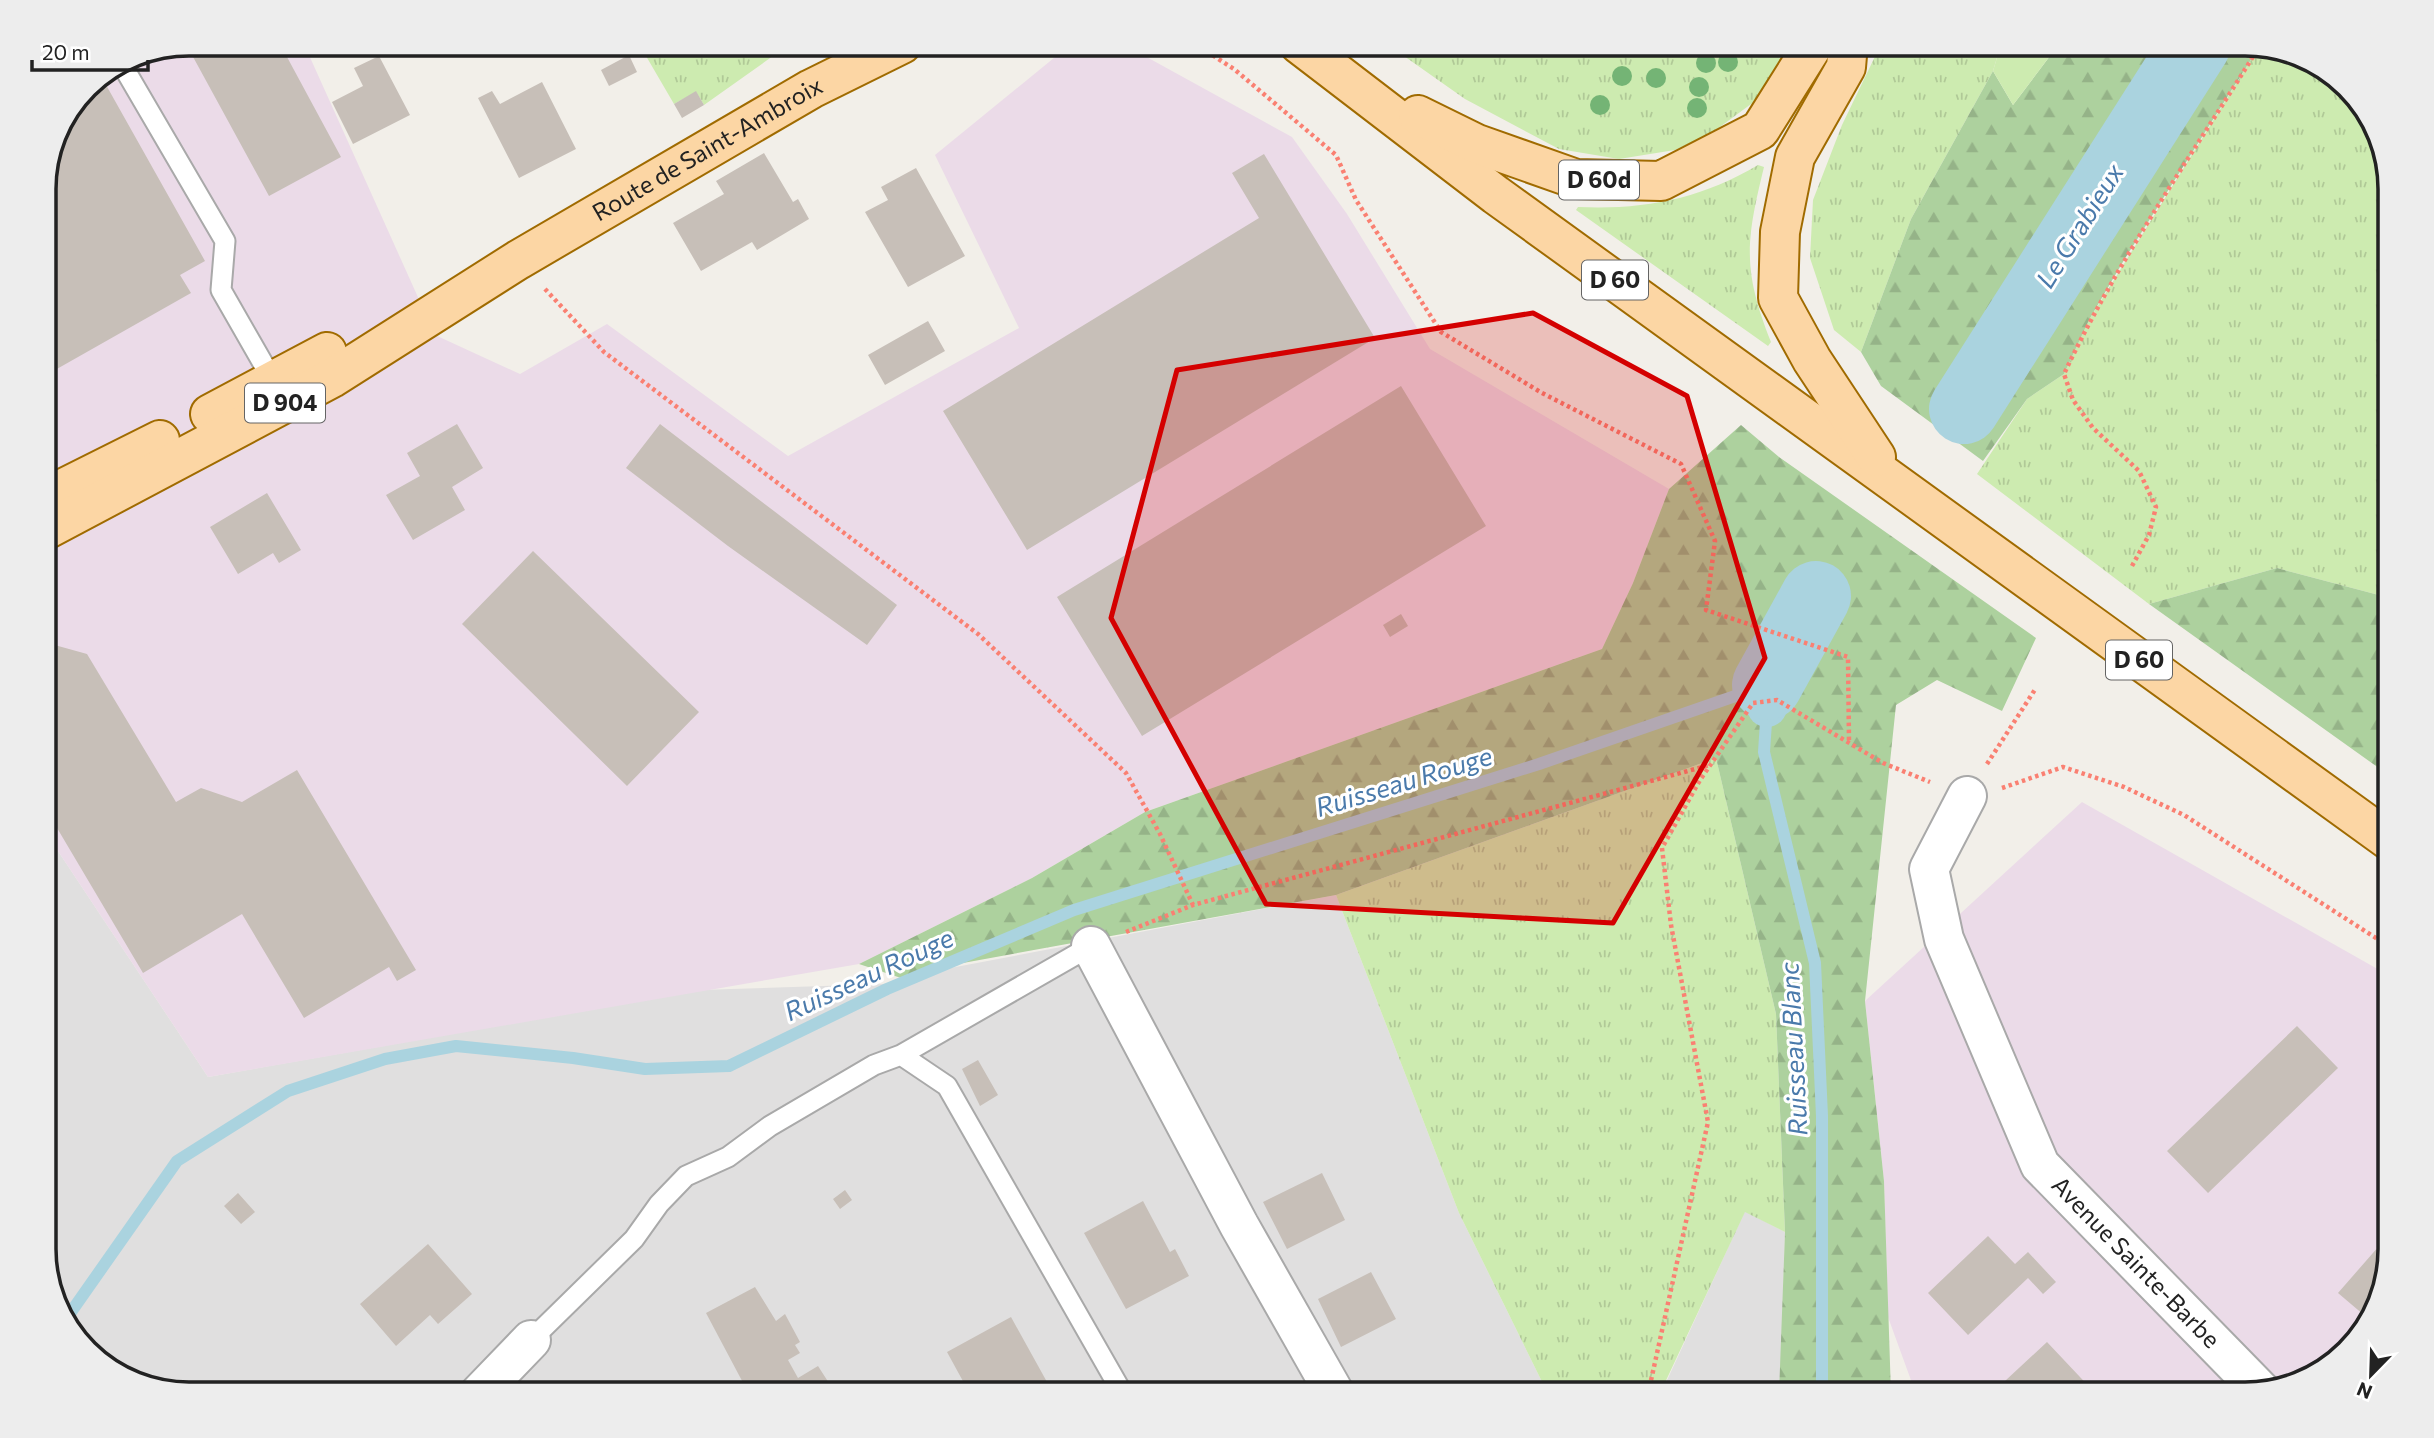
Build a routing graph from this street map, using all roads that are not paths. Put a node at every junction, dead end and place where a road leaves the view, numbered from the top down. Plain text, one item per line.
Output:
1 (878, 56) edge
2 (1314, 56) edge
3 (1806, 56) edge
4 (1847, 56) edge
5 (126, 72) edge
6 (1344, 79) junction
7 (518, 260) junction
8 (272, 379) junction
9 (1889, 476) junction
10 (56, 492) edge
11 (56, 525) edge
12 (1967, 796) road end
13 (2378, 832) edge
14 (1091, 946) joint
15 (901, 1055) junction
16 (531, 1340) joint
17 (490, 1382) edge
18 (1116, 1382) edge
19 (1328, 1382) edge
20 (2252, 1382) edge

1 - 7 main road, Route de Saint-Ambroix / D 904
2 - 6 main road, D 60
3 - 6 main road, D 60d
4 - 9 main road
5 - 8 lane
6 - 9 main road, D 60
7 - 8 main road, Route de Saint-Ambroix / D 904
7 - 11 main road, Route de Saint-Ambroix / D 904
8 - 10 main road, Route de Saint-Ambroix / D 904
9 - 13 main road, D 60
12 - 20 street, Avenue Sainte-Barbe
14 - 15 lane
14 - 19 street
15 - 16 lane
15 - 18 lane
16 - 17 street

